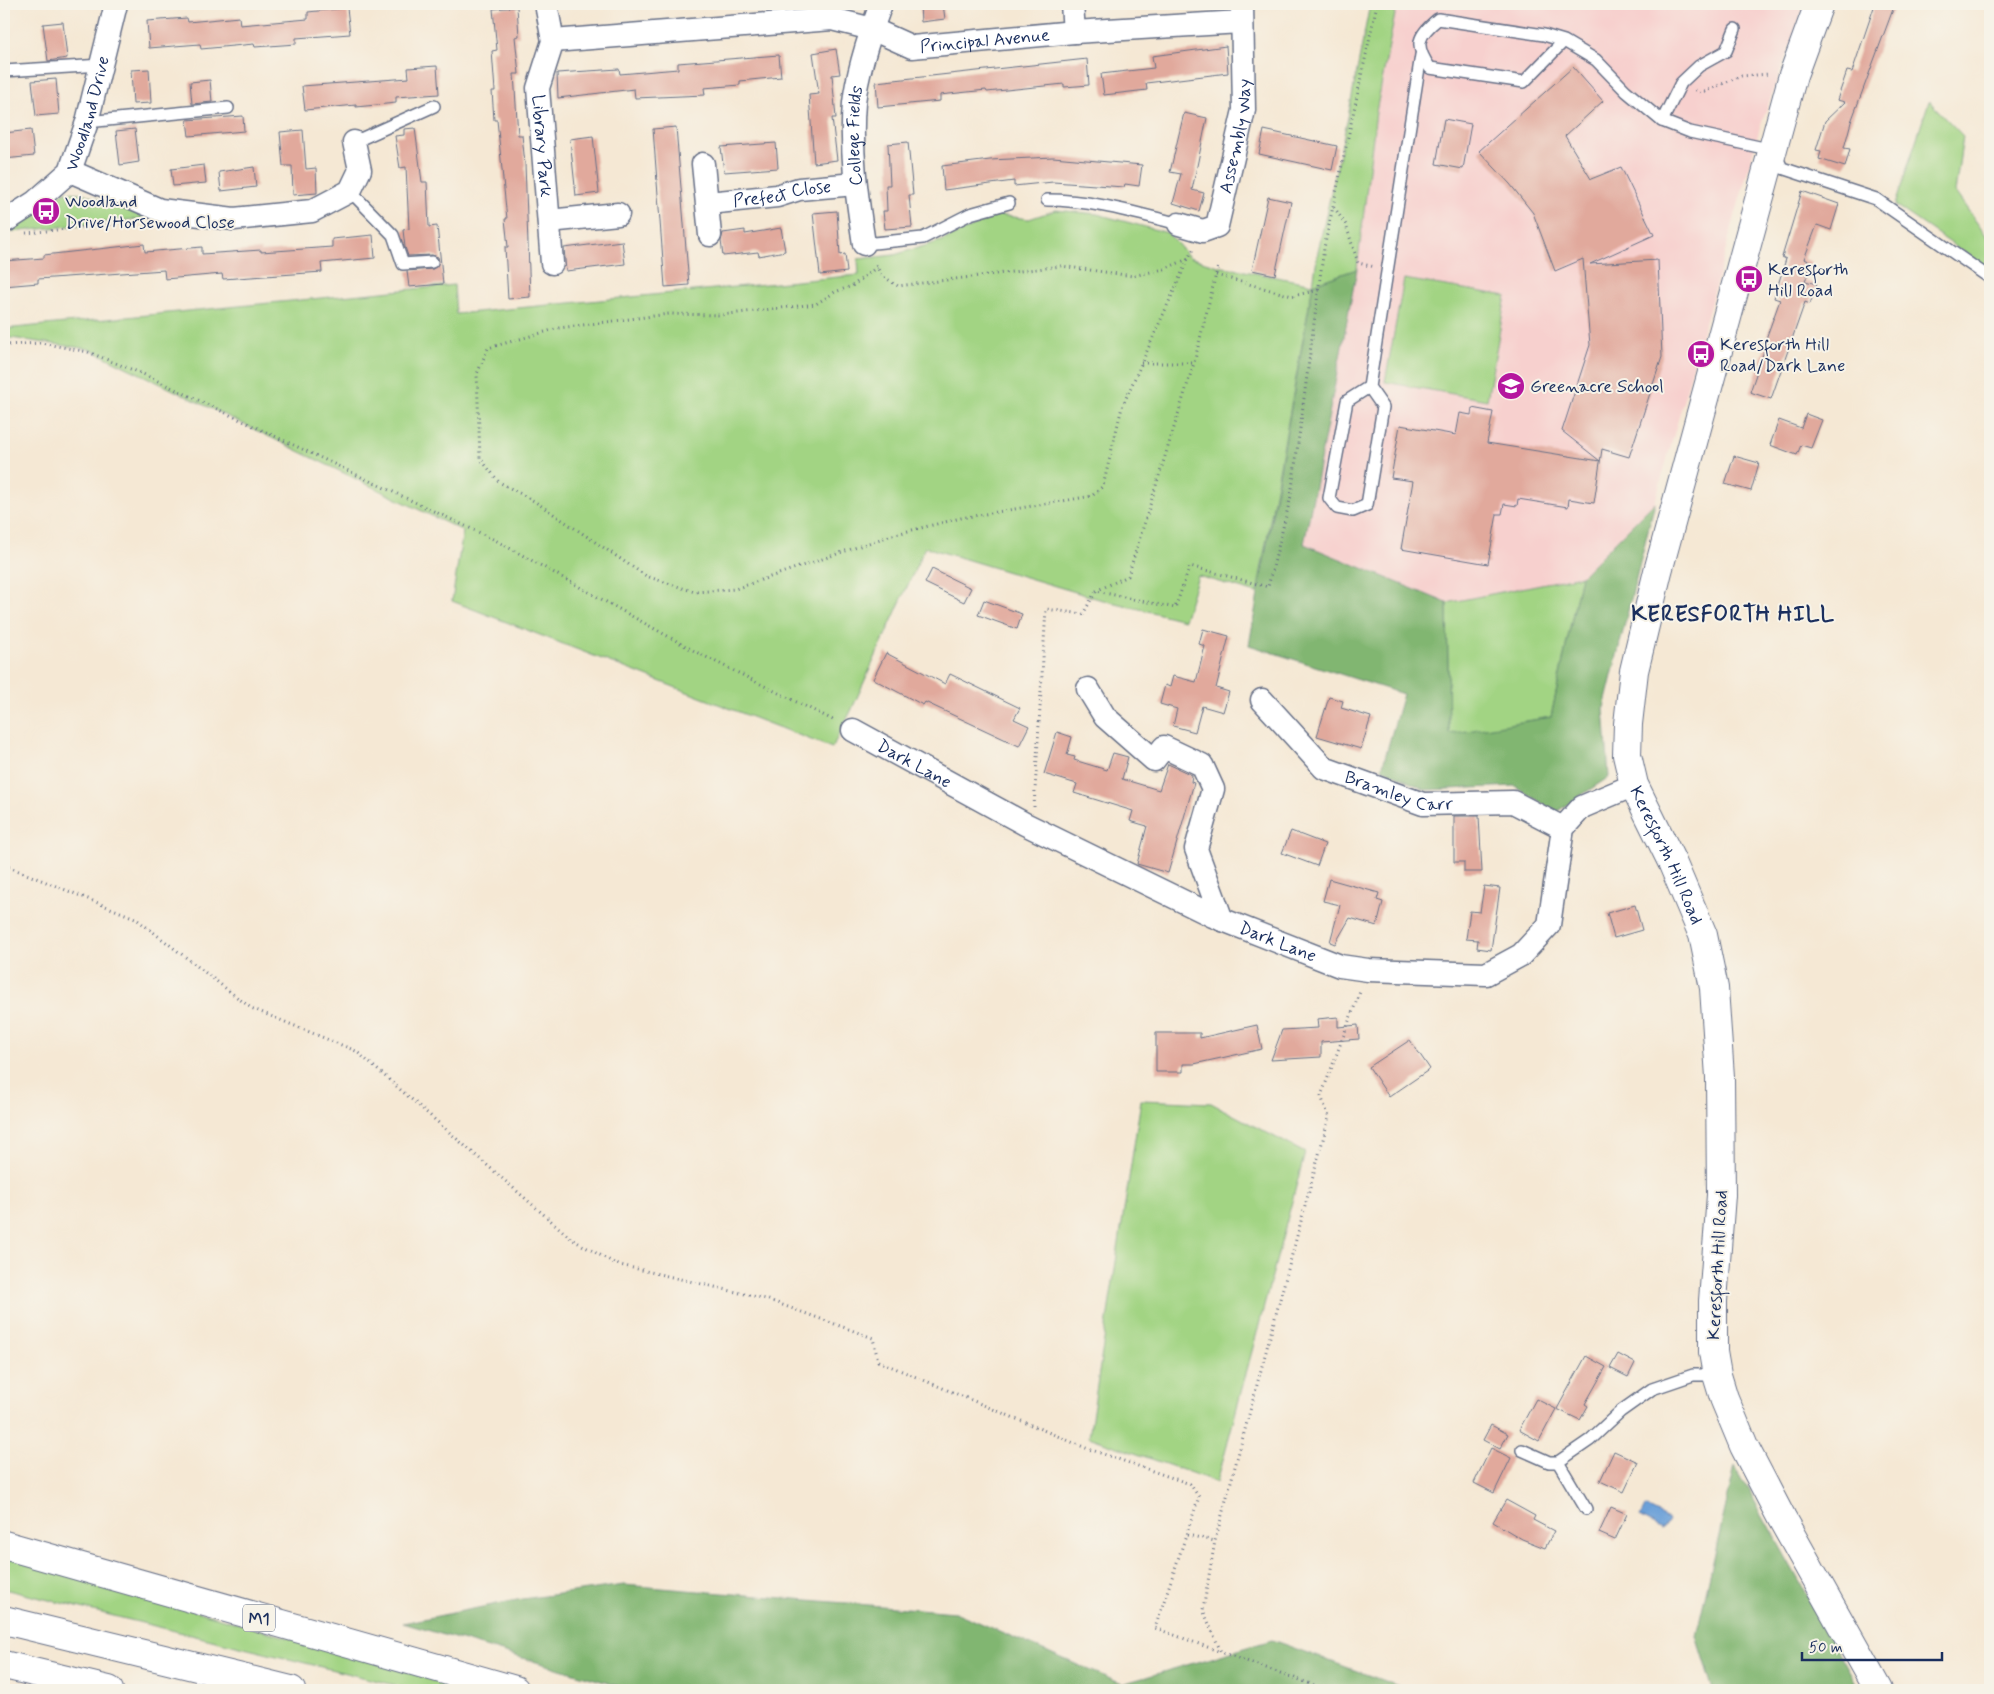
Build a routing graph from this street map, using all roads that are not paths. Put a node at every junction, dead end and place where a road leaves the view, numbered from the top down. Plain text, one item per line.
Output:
1 (116, 4) edge
2 (546, 4) edge
3 (881, 4) edge
4 (1072, 4) edge
5 (1819, 4) edge
6 (1242, 13) edge
7 (872, 29) junction
8 (1735, 29) dead end
9 (1074, 32) junction
10 (1564, 41) junction
11 (553, 42) junction
12 (1421, 54) junction
13 (102, 65) junction
14 (4, 72) edge
15 (434, 106) dead end
16 (228, 108) dead end
17 (1662, 121) junction
18 (87, 122) junction
19 (354, 142) joint
20 (1773, 150) junction
21 (703, 164) dead end
22 (70, 171) junction
23 (855, 184) junction
24 (350, 191) junction
25 (1047, 200) dead end
26 (708, 203) junction
27 (1009, 203) dead end
28 (618, 214) dead end
29 (549, 221) junction
30 (4, 222) edge
31 (1179, 224) joint
32 (710, 235) dead end
33 (864, 244) joint
34 (432, 262) dead end
35 (552, 263) dead end
36 (1990, 278) edge
37 (1369, 386) junction
38 (1088, 689) dead end
39 (1262, 700) dead end
40 (853, 730) road end
41 (1634, 785) junction
42 (1563, 828) junction
43 (1222, 920) junction
44 (1717, 1375) junction
45 (1522, 1450) dead end
46 (1558, 1462) junction
47 (1586, 1509) dead end
48 (4, 1546) edge
49 (4, 1620) edge
50 (4, 1665) edge
51 (109, 1690) edge
52 (292, 1690) edge
53 (515, 1690) edge
54 (1878, 1690) edge

1 - 13 street, Woodland Drive
2 - 11 street
3 - 7 street, College Fields
4 - 9 street
5 - 20 main road, Keresforth Hill Road
6 - 9 street, Principal Avenue
6 - 31 street, Assembly Way
7 - 9 street, Principal Avenue
7 - 11 street, Principal Avenue
7 - 23 street, College Fields
8 - 17 lane
10 - 12 lane
10 - 12 lane
10 - 17 lane
11 - 29 street, Library Park
12 - 37 lane
13 - 14 lane
13 - 18 street, Woodland Drive
15 - 19 lane
16 - 18 lane
17 - 20 lane
18 - 22 street, Woodland Drive
19 - 24 street
20 - 36 lane
20 - 41 main road, Keresforth Hill Road
21 - 26 street, Prefect Close
22 - 24 street
22 - 30 street, Woodland Drive
23 - 26 street, Prefect Close
23 - 33 street, College Fields
24 - 34 lane
25 - 31 lane
26 - 32 street, Prefect Close
27 - 33 lane
28 - 29 street, Library Park
29 - 35 street, Library Park
37 - 37 lane
38 - 43 street
39 - 42 street, Bramley Carr
40 - 43 street, Dark Lane
41 - 42 street
41 - 44 main road, Keresforth Hill Road
42 - 43 street, Dark Lane
44 - 46 lane
44 - 54 main road, Keresforth Hill Road
45 - 46 lane
46 - 47 lane
48 - 53 main road, M1
49 - 52 main road
50 - 51 main road

